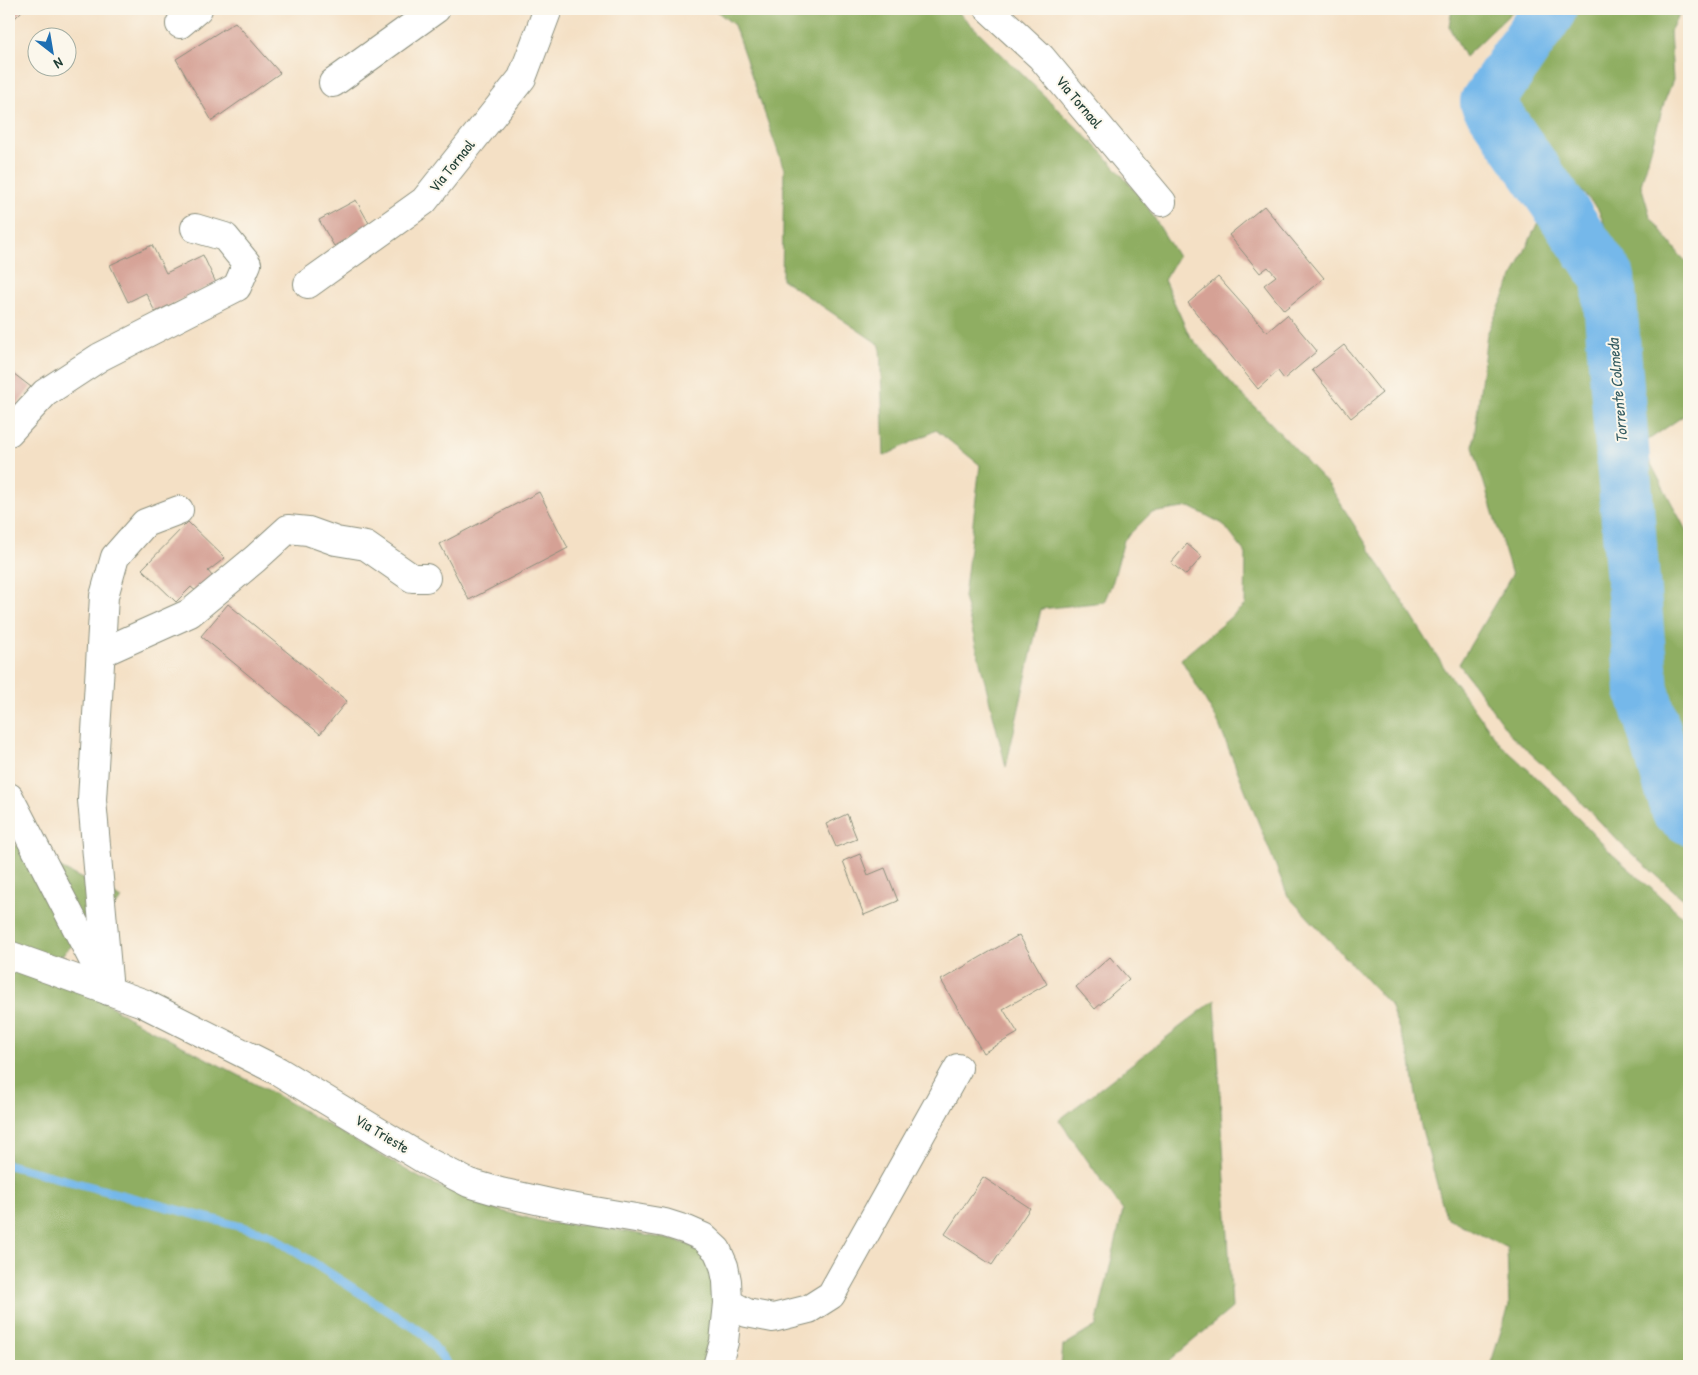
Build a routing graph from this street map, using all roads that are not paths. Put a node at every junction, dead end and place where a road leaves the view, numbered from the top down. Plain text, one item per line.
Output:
1 (436, 9) edge
2 (548, 9) edge
3 (988, 9) edge
4 (333, 83) dead end
5 (1162, 202) dead end
6 (196, 228) dead end
7 (308, 284) dead end
8 (9, 432) edge
9 (179, 510) dead end
10 (426, 578) dead end
11 (100, 653) junction
12 (9, 797) edge
13 (9, 955) edge
14 (109, 991) junction
15 (958, 1068) dead end
16 (728, 1304) junction
17 (718, 1366) edge

1 - 4 street
2 - 7 street, Via Tornaol
3 - 5 street, Via Tornaol
6 - 8 street
9 - 11 street
10 - 11 street
11 - 14 street
12 - 14 street
13 - 14 street, Via Trieste
14 - 16 street, Via Trieste
15 - 16 street
16 - 17 street, Via Trieste

